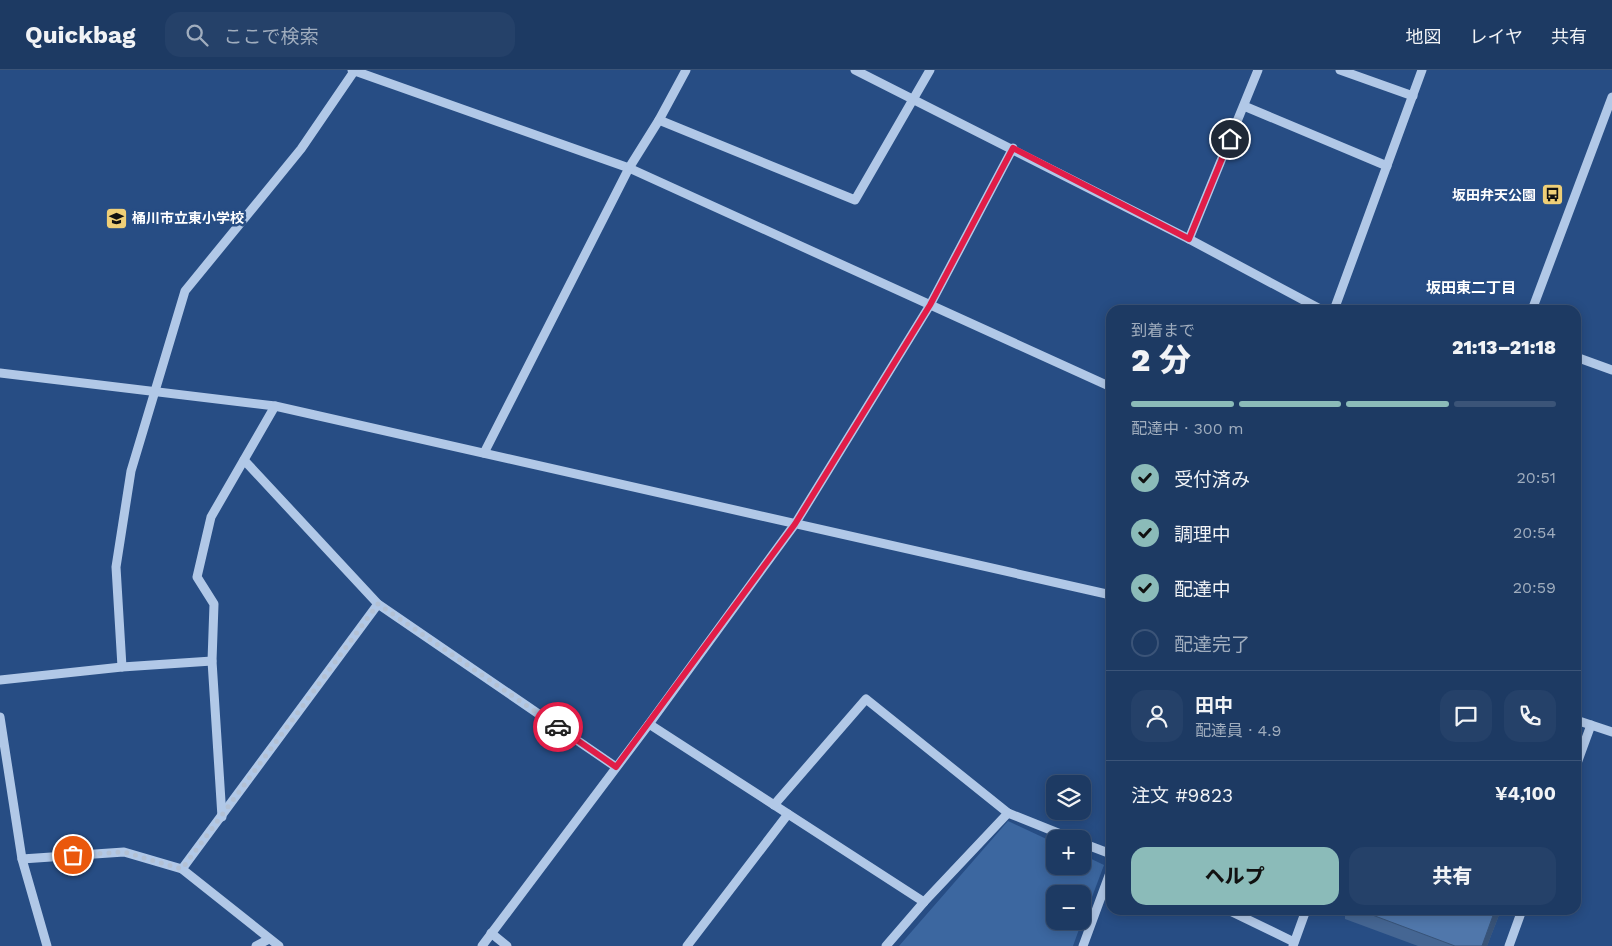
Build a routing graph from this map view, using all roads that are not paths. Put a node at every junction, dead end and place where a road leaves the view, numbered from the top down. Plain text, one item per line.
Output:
1 (686, 70) edge
2 (855, 70) edge
3 (930, 70) edge
4 (1258, 70) edge
5 (1340, 70) edge
6 (1422, 70) edge
7 (354, 71) edge
8 (1413, 96) junction
9 (1612, 97) edge
10 (913, 100) junction
11 (1244, 106) junction
12 (659, 120) junction
13 (1013, 148) junction
14 (1387, 166) junction
15 (629, 168) junction
16 (1189, 239) junction
17 (930, 305) junction
18 (1313, 305) edge
19 (1336, 305) edge
20 (1534, 305) edge
21 (1581, 359) edge
22 (1612, 370) edge
23 (0, 373) edge
24 (1106, 385) edge
25 (157, 391) junction
26 (275, 406) junction
27 (484, 453) junction
28 (244, 460) junction
29 (795, 524) junction
30 (1106, 594) edge
31 (378, 604) junction
32 (212, 661) junction
33 (122, 667) junction
34 (0, 680) edge
35 (0, 717) edge
36 (1581, 722) edge
37 (649, 724) junction
38 (1591, 725) junction
39 (1612, 732) edge
40 (2, 737) edge
41 (1581, 752) edge
42 (616, 767) junction
43 (774, 805) junction
44 (1008, 813) junction
45 (788, 814) junction
46 (222, 817) junction
47 (1050, 830) edge
48 (1091, 846) edge
49 (1106, 852) edge
50 (22, 859) junction
51 (182, 869) junction
52 (1106, 884) edge
53 (924, 902) junction
54 (1238, 915) edge
55 (1304, 915) edge
56 (1520, 915) edge
57 (491, 933) junction
58 (270, 938) junction
59 (1294, 944) edge
60 (1511, 945) edge
61 (47, 946) edge
62 (256, 946) edge
63 (279, 946) edge
64 (482, 946) edge
65 (507, 946) edge
66 (687, 946) edge
67 (886, 946) edge
68 (1083, 946) edge

1 - 12 street
2 - 10 street
3 - 10 street
4 - 11 street
5 - 8 street
6 - 8 street
7 - 15 street
7 - 25 street
8 - 14 street
9 - 20 street
10 - 12 street
10 - 13 street
11 - 14 street
11 - 16 street
12 - 15 street
13 - 16 street
13 - 17 street
14 - 19 street
15 - 17 street
15 - 27 street
16 - 18 street
17 - 24 street
17 - 29 street
21 - 22 street
23 - 25 street
25 - 26 street
25 - 33 street
26 - 27 street
26 - 28 street
27 - 29 street
28 - 31 street
28 - 32 street
29 - 30 street
29 - 37 street
31 - 42 street
31 - 46 street
32 - 33 street
32 - 46 street
33 - 34 street
35 - 40 street
36 - 38 street
37 - 42 street
37 - 43 street
38 - 39 street
38 - 41 street
40 - 50 street
42 - 57 street
43 - 44 street
43 - 45 street
44 - 47 street
44 - 53 street
45 - 53 street
45 - 66 street
46 - 51 street
48 - 49 street
50 - 51 street
50 - 61 street
51 - 58 street
52 - 68 street
53 - 67 street
54 - 59 street
55 - 59 street
56 - 60 street
57 - 64 street
57 - 65 street
58 - 62 street
58 - 63 street

